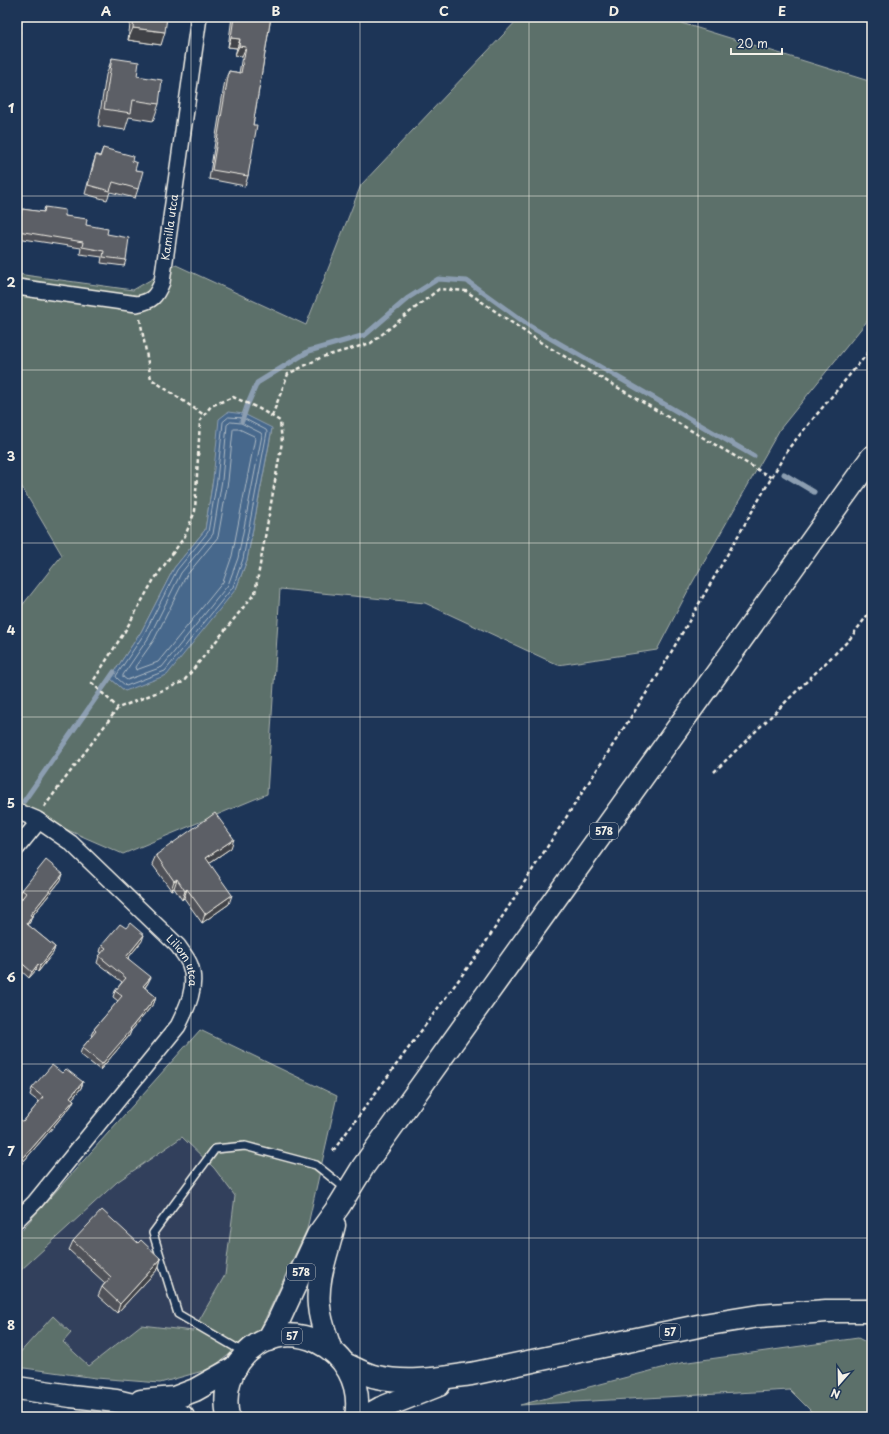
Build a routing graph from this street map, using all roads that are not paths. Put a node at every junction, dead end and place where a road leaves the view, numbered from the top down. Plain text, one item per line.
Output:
1 (199, 17) edge
2 (17, 287) edge
3 (872, 457) edge
4 (17, 811) edge
5 (37, 820) junction
6 (17, 848) edge
7 (344, 1198) junction
8 (17, 1220) edge
9 (872, 1311) edge
10 (268, 1340) junction
11 (330, 1348) junction
12 (241, 1361) junction
13 (345, 1364) junction
14 (471, 1374) junction
15 (17, 1388) edge
16 (116, 1401) junction
17 (183, 1417) edge
18 (228, 1417) edge
19 (356, 1417) edge
20 (365, 1417) edge

1 - 2 street, Kamilla utca
3 - 7 main road, 578
4 - 5 street, Liliom utca
5 - 6 street
5 - 8 street, Liliom utca
7 - 10 main road, 578
7 - 11 main road, 578
7 - 12 lane
9 - 14 main road, 57
10 - 11 main road, 57
10 - 12 main road, 57
11 - 13 main road, 57
12 - 16 main road, 57
12 - 18 main road
13 - 14 main road, 57
13 - 19 main road, 57
14 - 20 main road, 57
15 - 16 main road, 57
16 - 17 main road, 57

